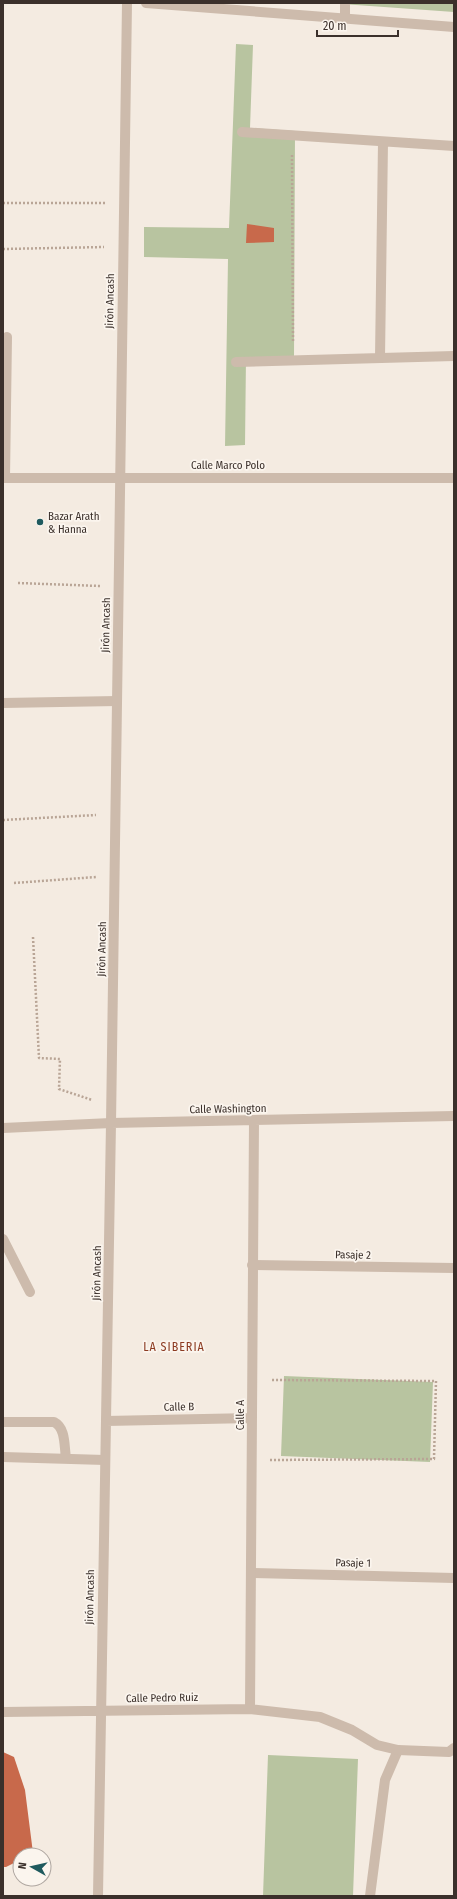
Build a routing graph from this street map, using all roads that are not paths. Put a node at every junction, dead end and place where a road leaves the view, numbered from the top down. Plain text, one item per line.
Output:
1 (127, 3) edge
2 (146, 3) edge
3 (345, 3) edge
4 (345, 18) junction
5 (454, 27) edge
6 (242, 132) dead end
7 (383, 142) junction
8 (454, 146) edge
9 (7, 337) dead end
10 (454, 356) edge
11 (380, 358) junction
12 (236, 362) dead end
13 (4, 478) edge
14 (120, 478) junction
15 (454, 478) edge
16 (117, 701) junction
17 (3, 703) edge
18 (454, 1116) edge
19 (254, 1121) junction
20 (111, 1123) junction
21 (3, 1128) edge
22 (3, 1239) edge
23 (252, 1266) junction
24 (454, 1268) edge
25 (30, 1292) dead end
26 (252, 1418) junction
27 (106, 1420) junction
28 (3, 1422) edge
29 (3, 1457) edge
30 (66, 1458) junction
31 (105, 1460) junction
32 (251, 1573) junction
33 (454, 1578) edge
34 (250, 1709) junction
35 (100, 1711) junction
36 (3, 1712) edge
37 (454, 1748) edge
38 (398, 1750) junction
39 (98, 1896) edge
40 (370, 1896) edge

1 - 14 street, Jirón Ancash
2 - 4 street
3 - 4 street
4 - 5 street
6 - 7 street
7 - 8 street
7 - 11 street
9 - 13 street
10 - 11 street
11 - 12 street
13 - 14 street, Calle Marco Polo
14 - 15 street, Calle Marco Polo
14 - 16 street, Jirón Ancash
16 - 17 street
16 - 20 street, Jirón Ancash
18 - 19 street, Calle Washington
19 - 20 street, Calle Washington
19 - 23 street, Calle A
20 - 21 street, Calle Washington
20 - 27 street, Jirón Ancash
22 - 25 street
23 - 24 street, Pasaje 2
23 - 26 street, Calle A
26 - 27 street, Calle B
26 - 32 street, Calle A
27 - 31 street, Jirón Ancash
28 - 30 street
29 - 30 street
30 - 31 street
31 - 35 street, Jirón Ancash
32 - 33 street, Pasaje 1
32 - 34 street, Calle A
34 - 35 street, Calle Pedro Ruiz
34 - 38 street, Calle Pedro Ruiz
35 - 36 street, Calle Pedro Ruiz
35 - 39 street, Jirón Ancash
37 - 38 street, Calle Pedro Ruiz
38 - 40 street

